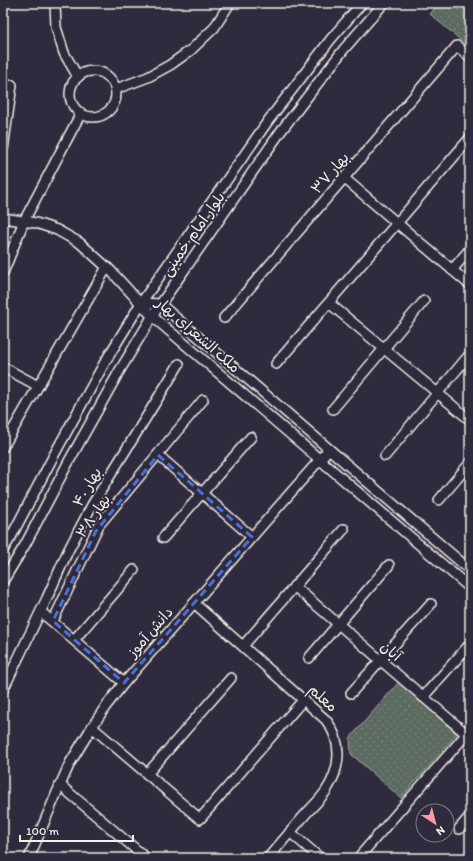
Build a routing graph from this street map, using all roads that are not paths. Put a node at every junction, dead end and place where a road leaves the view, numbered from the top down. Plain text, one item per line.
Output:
1 (55, 3) edge
2 (230, 3) edge
3 (362, 3) edge
4 (384, 3) edge
5 (470, 57) edge
6 (78, 76) junction
7 (12, 85) dead end
8 (116, 89) junction
9 (81, 113) junction
10 (470, 138) edge
11 (3, 149) edge
12 (344, 178) junction
13 (3, 218) edge
14 (24, 221) junction
15 (397, 223) junction
16 (470, 249) edge
17 (107, 267) junction
18 (452, 270) junction
19 (3, 273) edge
20 (470, 284) edge
21 (424, 300) dead end
22 (141, 303) junction
23 (329, 303) junction
24 (160, 304) junction
25 (152, 316) junction
26 (224, 318) dead end
27 (384, 349) junction
28 (470, 354) edge
29 (179, 364) dead end
30 (276, 364) dead end
31 (3, 367) edge
32 (38, 386) junction
33 (438, 394) junction
34 (203, 400) dead end
35 (333, 409) dead end
36 (470, 420) edge
37 (251, 437) dead end
38 (3, 447) edge
39 (329, 449) junction
40 (158, 455) junction
41 (385, 456) dead end
42 (320, 459) junction
43 (470, 463) edge
44 (202, 493) junction
45 (439, 500) dead end
46 (85, 518) junction
47 (100, 525) junction
48 (344, 529) dead end
49 (252, 537) junction
50 (163, 538) dead end
51 (3, 550) edge
52 (62, 565) junction
53 (389, 565) dead end
54 (134, 570) dead end
55 (470, 570) edge
56 (76, 572) junction
57 (3, 581) edge
58 (469, 585) edge
59 (294, 586) junction
60 (194, 603) junction
61 (431, 604) dead end
62 (41, 612) junction
63 (53, 622) junction
64 (338, 624) junction
65 (74, 640) junction
66 (470, 644) edge
67 (243, 646) junction
68 (309, 658) dead end
69 (380, 660) junction
70 (231, 678) dead end
71 (124, 684) junction
72 (3, 690) edge
73 (351, 693) dead end
74 (423, 697) junction
75 (304, 699) junction
76 (92, 727) junction
77 (469, 734) edge
78 (147, 774) junction
79 (60, 785) junction
80 (470, 816) edge
81 (459, 828) dead end
82 (290, 832) junction
83 (30, 858) edge
84 (146, 858) edge
85 (268, 858) edge
86 (320, 858) edge
87 (358, 858) edge

1 - 6 street
2 - 8 street
3 - 22 street, بلوار امام خمینی
4 - 24 street, بلوار امام خمینی
5 - 12 street, بهار ۳۷
6 - 8 street
6 - 9 street
7 - 11 street
8 - 9 street
9 - 14 street
10 - 15 street
12 - 15 street
12 - 26 street, بهار ۳۷
13 - 14 street
14 - 17 street
14 - 19 street
15 - 18 street
15 - 23 street
16 - 18 street
17 - 22 street
17 - 32 street
18 - 20 street
21 - 27 street
22 - 24 street, ملک الشعرای بهار
22 - 25 street, ملک الشعرای بهار
22 - 51 street, بلوار امام خمینی
23 - 27 street
23 - 30 street
24 - 25 street, بلوار امام خمینی
24 - 39 street, ملک الشعرای بهار
25 - 42 street, ملک الشعرای بهار
25 - 57 street, بلوار امام خمینی
27 - 33 street
27 - 35 street
28 - 33 street
29 - 46 street, بهار ۴۰
31 - 32 street
32 - 38 street
33 - 36 street
33 - 41 street
34 - 40 street, بهار ۳۸
37 - 44 street
39 - 42 street, دانش آموز
39 - 55 street, ملک الشعرای بهار
40 - 44 street
40 - 47 street, بهار ۳۸
42 - 49 street, دانش آموز
42 - 58 street, ملک الشعرای بهار
43 - 45 street
44 - 49 street
44 - 50 street
46 - 47 street
46 - 52 street, بهار ۴۰
47 - 56 street, بهار ۳۸
48 - 59 street
49 - 60 street, دانش آموز
52 - 56 street
52 - 62 street, بهار ۴۰
53 - 64 street
54 - 65 street
56 - 63 street, بهار ۳۸
59 - 64 street, آبان
59 - 67 street
60 - 67 street, معلم
60 - 71 street, دانش آموز
61 - 69 street
62 - 63 street
62 - 72 street, بهار ۴۰
63 - 65 street
64 - 68 street
64 - 69 street, آبان
65 - 71 street
66 - 74 street
67 - 75 street, معلم
69 - 73 street
69 - 74 street, آبان
70 - 78 street
71 - 76 street, دانش آموز
74 - 77 street, آبان
75 - 78 street
75 - 82 street, معلم
76 - 78 street
76 - 79 street, دانش آموز
77 - 87 street
79 - 83 street, دانش آموز
79 - 84 street
80 - 81 street
82 - 85 street, معلم
82 - 86 street

